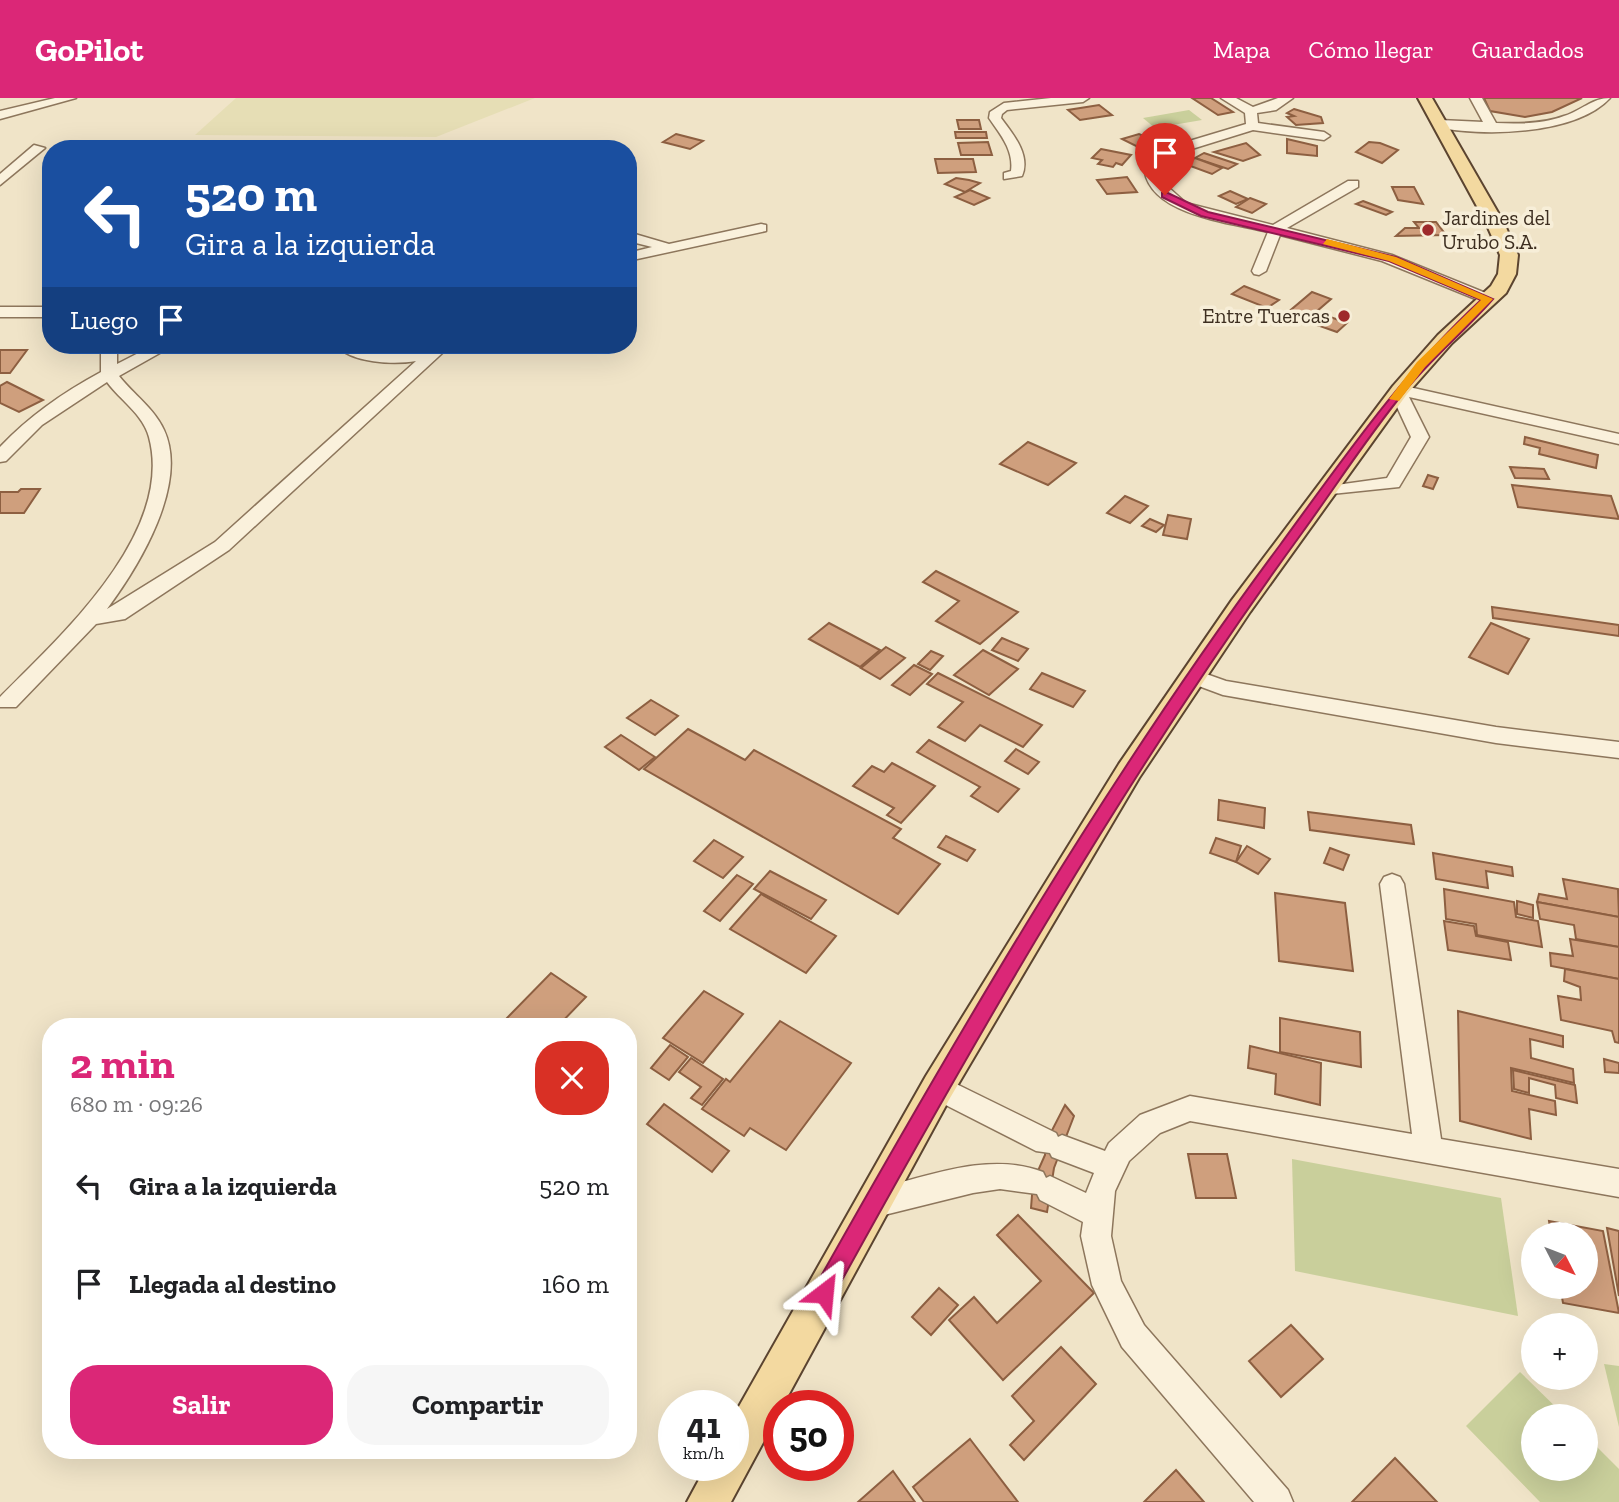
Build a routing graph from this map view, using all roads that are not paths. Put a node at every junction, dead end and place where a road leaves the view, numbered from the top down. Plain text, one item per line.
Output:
1 (1083, 98) edge
2 (1227, 98) edge
3 (1287, 98) edge
4 (1425, 98) edge
5 (1476, 98) edge
6 (1604, 98) edge
7 (65, 99) edge
8 (1251, 111) junction
9 (0, 115) edge
10 (1440, 124) junction
11 (1490, 125) junction
12 (1252, 126) junction
13 (1324, 136) dead end
14 (39, 148) dead end
15 (1009, 176) dead end
16 (0, 181) edge
17 (1353, 184) dead end
18 (761, 228) dead end
19 (1276, 229) junction
20 (637, 238) edge
21 (670, 247) junction
22 (637, 255) edge
23 (1259, 271) dead end
24 (1488, 299) junction
25 (0, 312) edge
26 (42, 312) edge
27 (109, 354) edge
28 (148, 354) edge
29 (370, 354) edge
30 (424, 354) edge
31 (432, 354) edge
32 (109, 374) junction
33 (1400, 392) junction
34 (1619, 439) edge
35 (0, 457) edge
36 (1328, 491) junction
37 (91, 618) junction
38 (1195, 677) junction
39 (8, 702) dead end
40 (1619, 750) edge
41 (1392, 884) dead end
42 (938, 1087) junction
43 (1428, 1148) junction
44 (1112, 1167) junction
45 (1619, 1184) edge
46 (872, 1204) junction
47 (1098, 1214) junction
48 (749, 1428) edge
49 (720, 1481) edge
50 (708, 1502) edge
51 (1276, 1502) edge

1 - 15 street
2 - 8 street
3 - 8 street
4 - 10 main road
5 - 11 street
6 - 11 street
7 - 9 street
8 - 12 street
10 - 11 street
10 - 24 main road
12 - 13 street
12 - 19 street
14 - 16 street
17 - 19 street
18 - 21 street
19 - 23 street
19 - 24 street
20 - 21 street
21 - 22 street
24 - 33 main road
25 - 26 street
27 - 32 street
28 - 32 street
29 - 30 street
31 - 37 street
32 - 35 street
32 - 37 street
33 - 34 street
33 - 36 main road
33 - 36 street
36 - 38 main road
37 - 39 street
38 - 40 street
38 - 42 main road
41 - 43 street
42 - 44 street
42 - 46 main road
43 - 44 street
43 - 45 street
44 - 47 street
46 - 47 street
46 - 48 main road
47 - 51 street
49 - 50 main road

